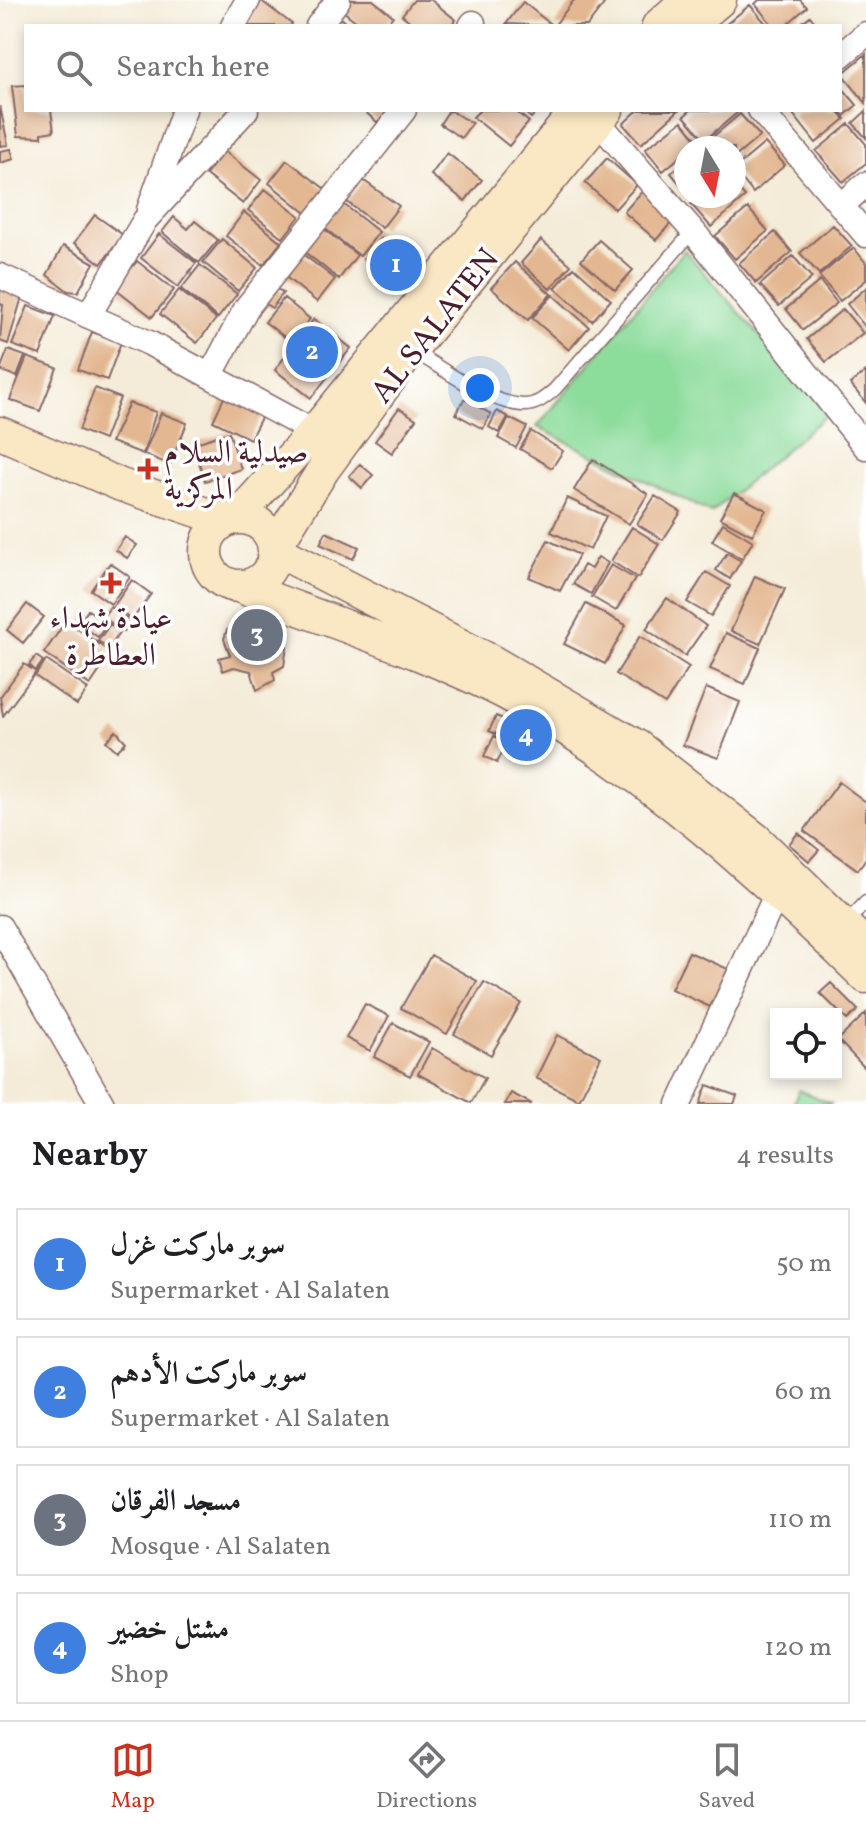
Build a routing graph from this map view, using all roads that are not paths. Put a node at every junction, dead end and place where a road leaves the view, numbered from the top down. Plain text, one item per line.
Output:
1 (338, 0) edge
2 (720, 0) edge
3 (243, 1) edge
4 (676, 15) edge
5 (234, 24) edge
6 (320, 24) edge
7 (866, 34) edge
8 (842, 54) edge
9 (183, 112) edge
10 (244, 112) edge
11 (402, 112) edge
12 (592, 113) edge
13 (769, 113) edge
14 (866, 184) edge
15 (842, 205) junction
16 (145, 220) junction
17 (693, 231) junction
18 (866, 235) edge
19 (0, 276) edge
20 (88, 316) junction
21 (401, 344) junction
22 (210, 376) junction
23 (314, 432) junction
24 (0, 433) edge
25 (866, 447) edge
26 (231, 519) junction
27 (274, 549) junction
28 (241, 587) junction
29 (777, 893) junction
30 (866, 902) edge
31 (0, 927) edge
32 (846, 937) edge
33 (866, 977) edge
34 (102, 1104) edge
35 (679, 1104) edge

1 - 6 street
2 - 4 main road
3 - 5 street
7 - 8 street
9 - 16 street
10 - 16 street
11 - 22 street
12 - 17 street
12 - 21 main road, AL SALATEN
13 - 15 street
14 - 15 street
15 - 18 street
16 - 20 street
17 - 21 lane
17 - 25 street
19 - 20 street
20 - 22 street
21 - 23 main road, AL SALATEN
21 - 27 main road, AL SALATEN
22 - 23 street
23 - 26 main road, AL SALATEN
24 - 26 main road
26 - 27 main road
26 - 28 main road
27 - 28 main road
27 - 32 main road
28 - 29 main road
29 - 32 main road
29 - 35 street
30 - 32 lane
31 - 34 street
32 - 33 main road

